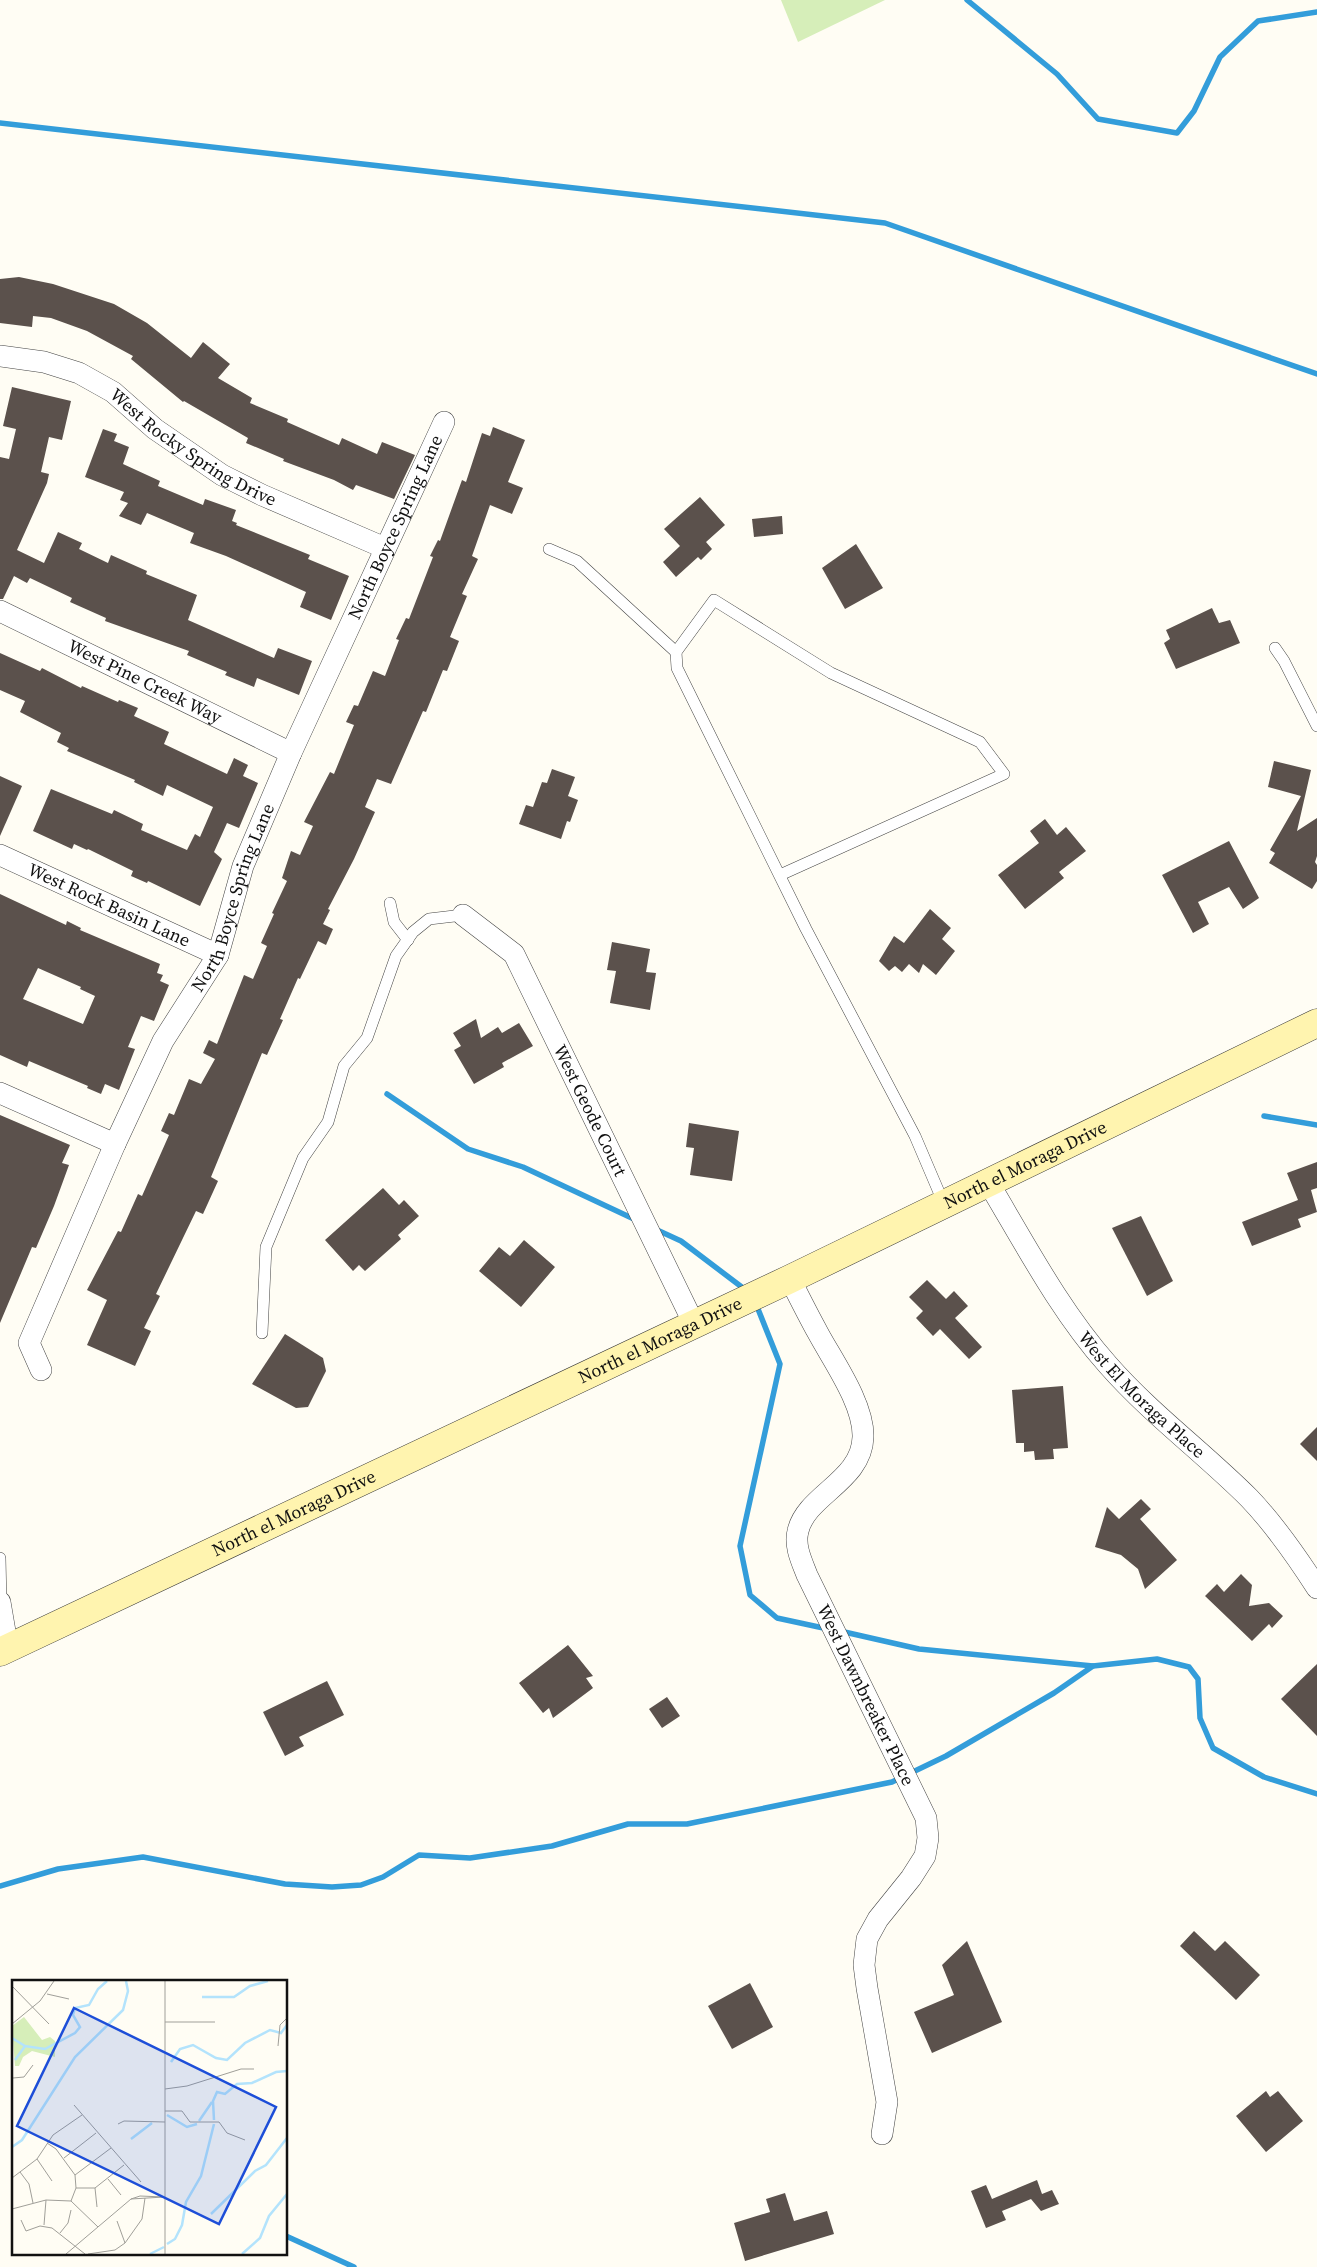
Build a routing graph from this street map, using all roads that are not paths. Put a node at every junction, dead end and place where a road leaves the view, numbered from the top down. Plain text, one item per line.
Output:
1 (0, 356) edge
2 (444, 422) dead end
3 (385, 548) junction
4 (549, 549) dead end
5 (0, 610) edge
6 (1275, 648) dead end
7 (676, 652) junction
8 (1317, 726) edge
9 (291, 753) junction
10 (0, 855) edge
11 (780, 875) junction
12 (390, 903) dead end
13 (463, 916) joint
14 (408, 940) junction
15 (218, 955) junction
16 (1317, 1023) edge
17 (0, 1093) edge
18 (115, 1144) junction
19 (988, 1182) junction
20 (944, 1204) junction
21 (790, 1279) junction
22 (694, 1324) junction
23 (262, 1332) dead end
24 (41, 1370) dead end
25 (0, 1558) edge
26 (1317, 1588) edge
27 (0, 1603) edge
28 (3, 1648) edge
29 (882, 2134) dead end

1 - 3 street, West Rocky Spring Drive
2 - 3 street, North Boyce Spring Lane
3 - 9 street, North Boyce Spring Lane
4 - 7 lane
5 - 9 street, West Pine Creek Way
6 - 8 lane
7 - 11 lane
7 - 11 lane
9 - 15 street, North Boyce Spring Lane
10 - 15 street, West Rock Basin Lane
11 - 20 lane
12 - 14 lane
13 - 14 lane
13 - 22 street, West Geode Court
14 - 23 lane
15 - 18 street, North Boyce Spring Lane
16 - 19 street, North el Moraga Drive
17 - 18 street
18 - 24 street, North Boyce Spring Lane
19 - 20 street, North el Moraga Drive
19 - 26 street, West El Moraga Place
20 - 21 street, North el Moraga Drive
21 - 22 street, North el Moraga Drive
21 - 29 street, West Dawnbreaker Place
22 - 28 street, North el Moraga Drive
25 - 27 lane
27 - 28 street

